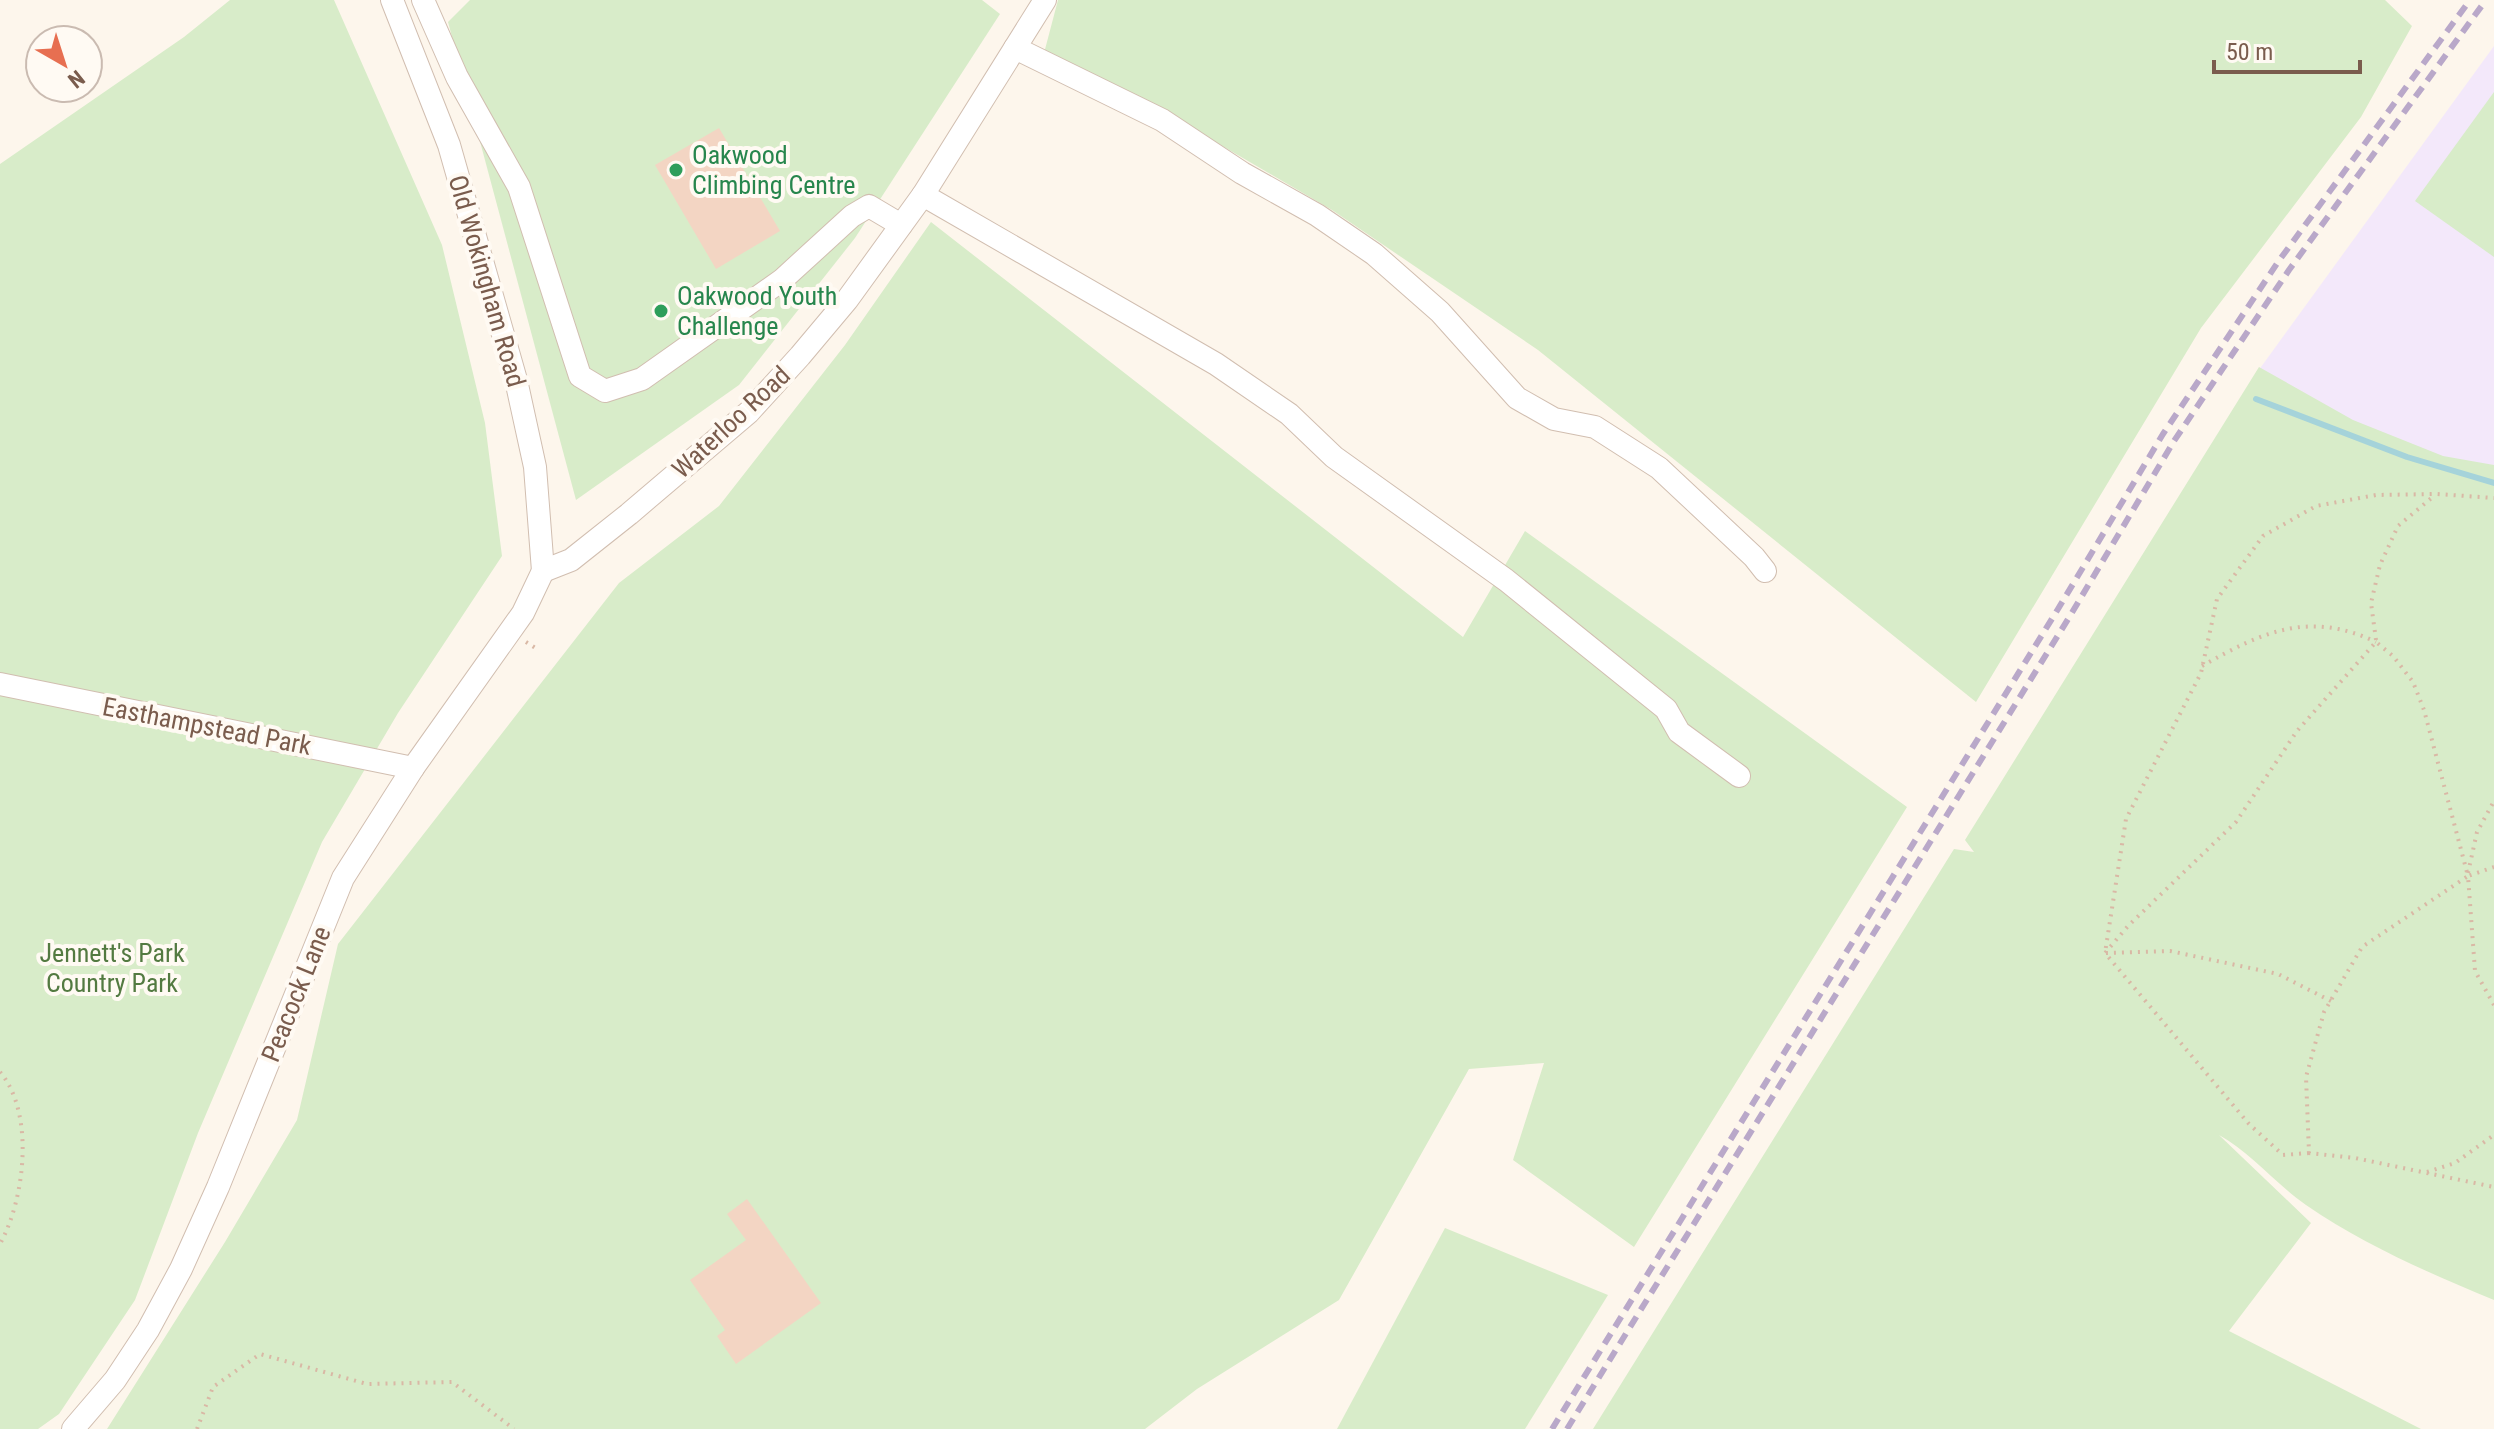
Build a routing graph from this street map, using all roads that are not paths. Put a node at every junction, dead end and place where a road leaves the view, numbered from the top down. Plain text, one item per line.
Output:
1 (392, 0) edge
2 (423, 0) edge
3 (1045, 0) edge
4 (1015, 48) junction
5 (923, 195) junction
6 (901, 225) junction
7 (543, 571) junction
8 (1765, 571) dead end
9 (0, 684) edge
10 (413, 768) junction
11 (1739, 776) dead end
12 (73, 1429) edge

1 - 7 street, Old Wokingham Road
2 - 6 street
3 - 4 street, Waterloo Road
4 - 5 street, Waterloo Road
4 - 8 street
5 - 6 street, Waterloo Road
5 - 11 street
6 - 7 street, Waterloo Road
7 - 10 street, Peacock Lane
9 - 10 street, Easthampstead Park
10 - 12 street, Peacock Lane

